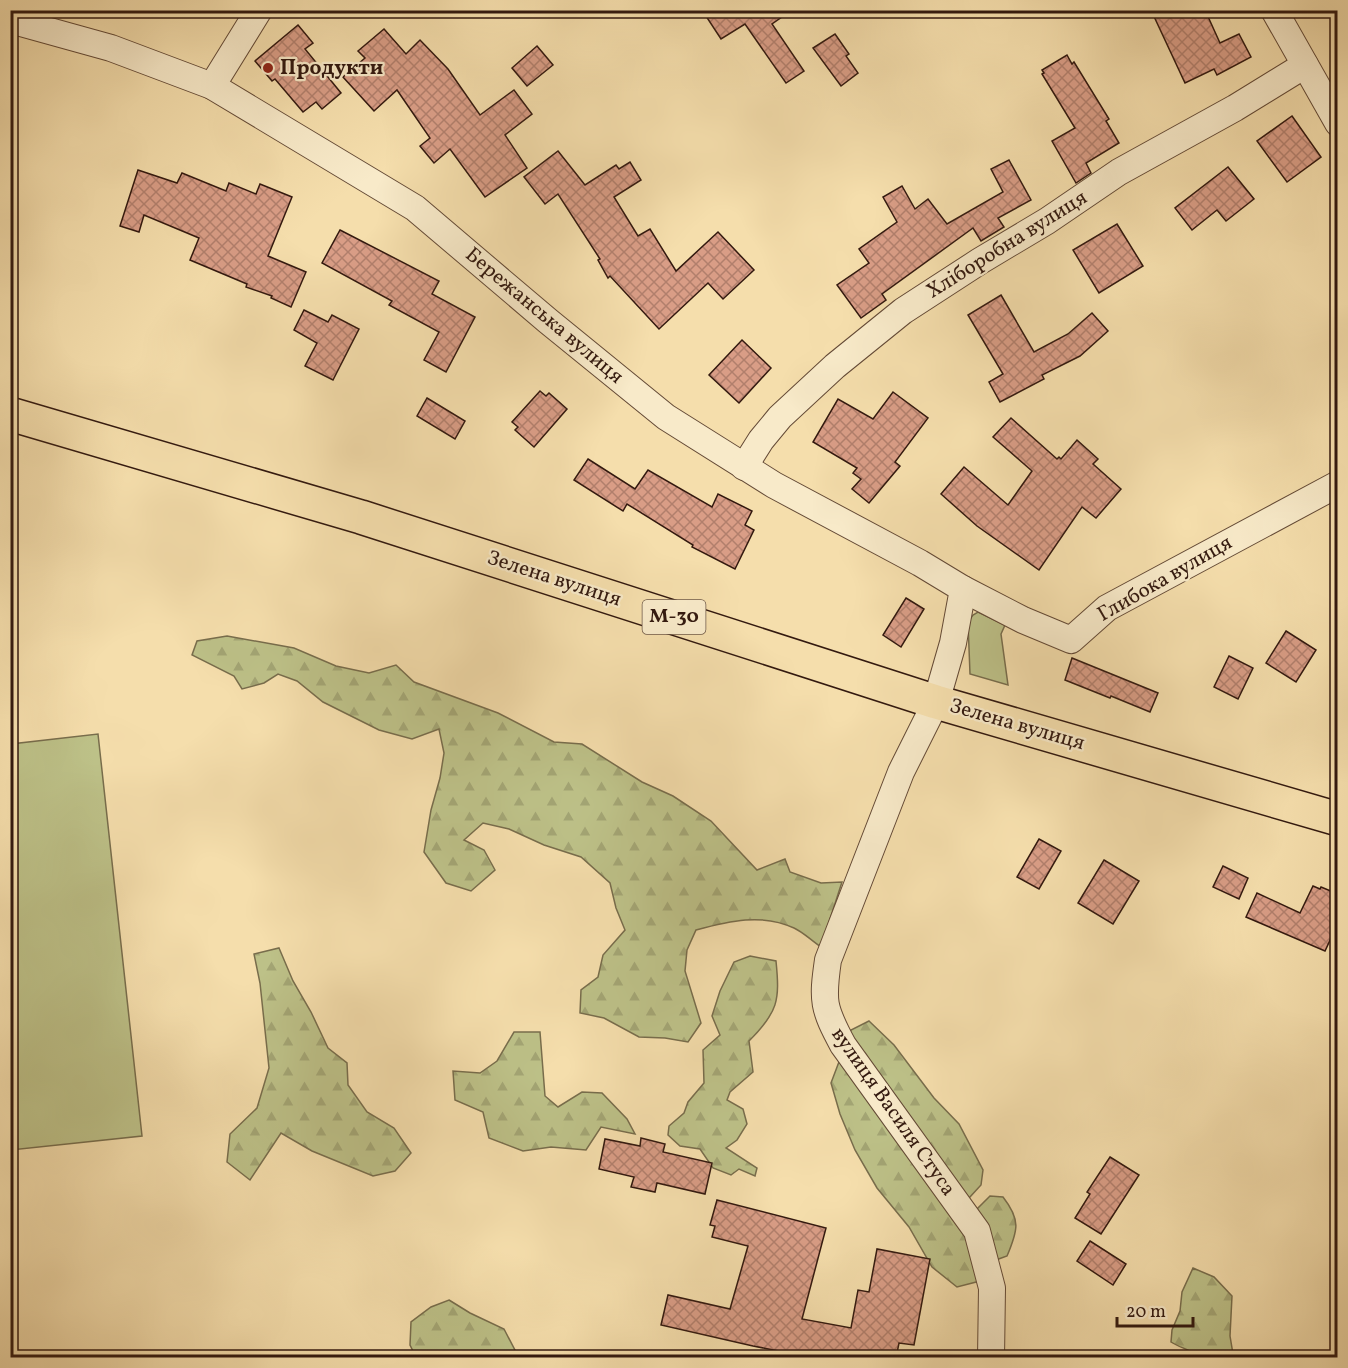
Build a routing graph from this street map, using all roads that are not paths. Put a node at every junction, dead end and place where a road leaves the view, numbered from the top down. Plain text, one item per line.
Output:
1 (259, 10) edge
2 (1274, 10) edge
3 (10, 20) edge
4 (1305, 65) junction
5 (212, 86) junction
6 (1338, 123) edge
7 (10, 414) edge
8 (744, 467) junction
9 (1338, 484) edge
10 (963, 589) junction
11 (936, 702) junction
12 (1338, 819) edge
13 (991, 1358) edge

1 - 5 street
2 - 4 street
3 - 5 street, Бережанська вулиця
4 - 6 street
4 - 8 street, Хліборобна вулиця
5 - 8 street, Бережанська вулиця
7 - 11 highway, Зелена вулиця / М-30
8 - 10 street, Бережанська вулиця
9 - 10 street, Глибока вулиця
10 - 11 street
11 - 12 highway, Зелена вулиця / М-30
11 - 13 street, вулиця Василя Стуса

